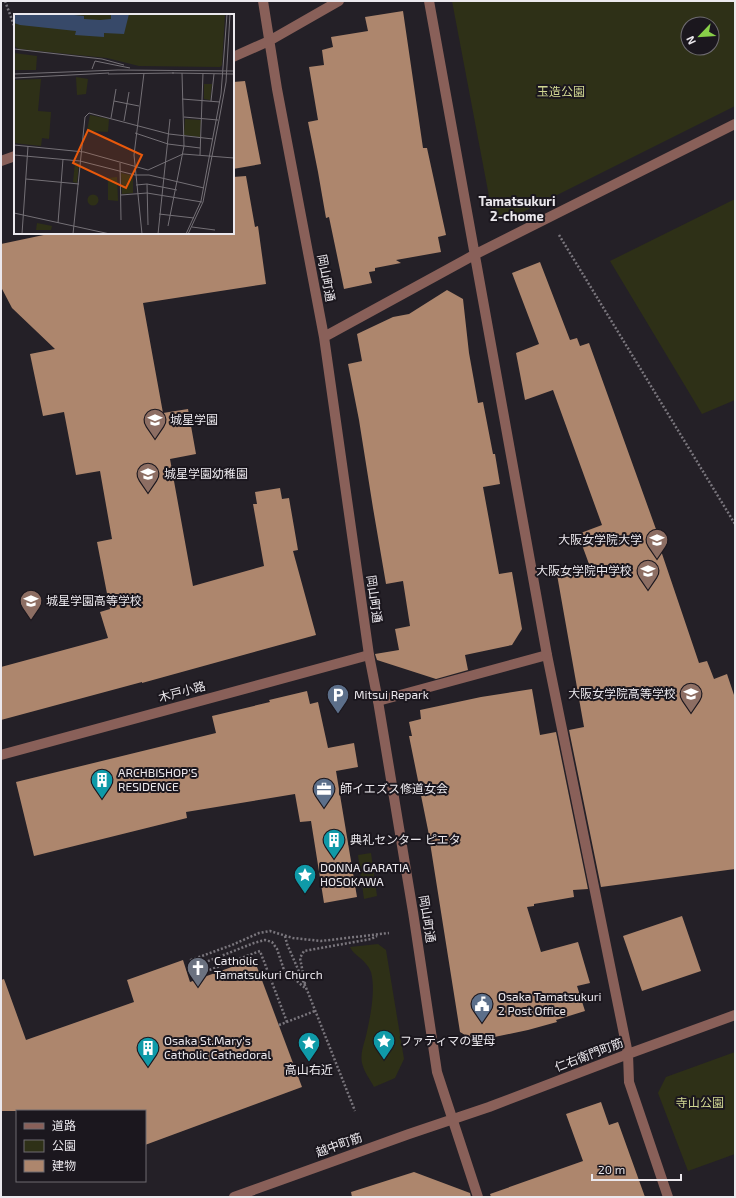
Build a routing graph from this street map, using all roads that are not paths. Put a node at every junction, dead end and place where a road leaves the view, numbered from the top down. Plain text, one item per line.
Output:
1 (263, 1) edge
2 (339, 1) edge
3 (429, 1) edge
4 (269, 41) junction
5 (234, 57) edge
6 (735, 124) edge
7 (14, 156) edge
8 (1, 161) edge
9 (474, 255) junction
10 (324, 337) junction
11 (369, 655) junction
12 (547, 655) junction
13 (378, 700) junction
14 (1, 755) edge
15 (735, 1015) edge
16 (628, 1054) junction
17 (453, 1119) junction
18 (236, 1197) edge
19 (478, 1197) edge
20 (668, 1197) edge

1 - 4 street, 岡山町通
2 - 4 street
3 - 9 street
4 - 5 street
4 - 10 street, 岡山町通
6 - 9 street
7 - 8 street
9 - 10 street
9 - 12 street
10 - 11 street, 岡山町通
11 - 13 street, 岡山町通
11 - 14 street, 木戸小路
12 - 13 street
12 - 16 street
13 - 17 street, 岡山町通
15 - 16 street, 仁右衛門町筋
16 - 17 street, 仁右衛門町筋
16 - 20 street
17 - 18 street, 越中町筋
17 - 19 street, 岡山町通

